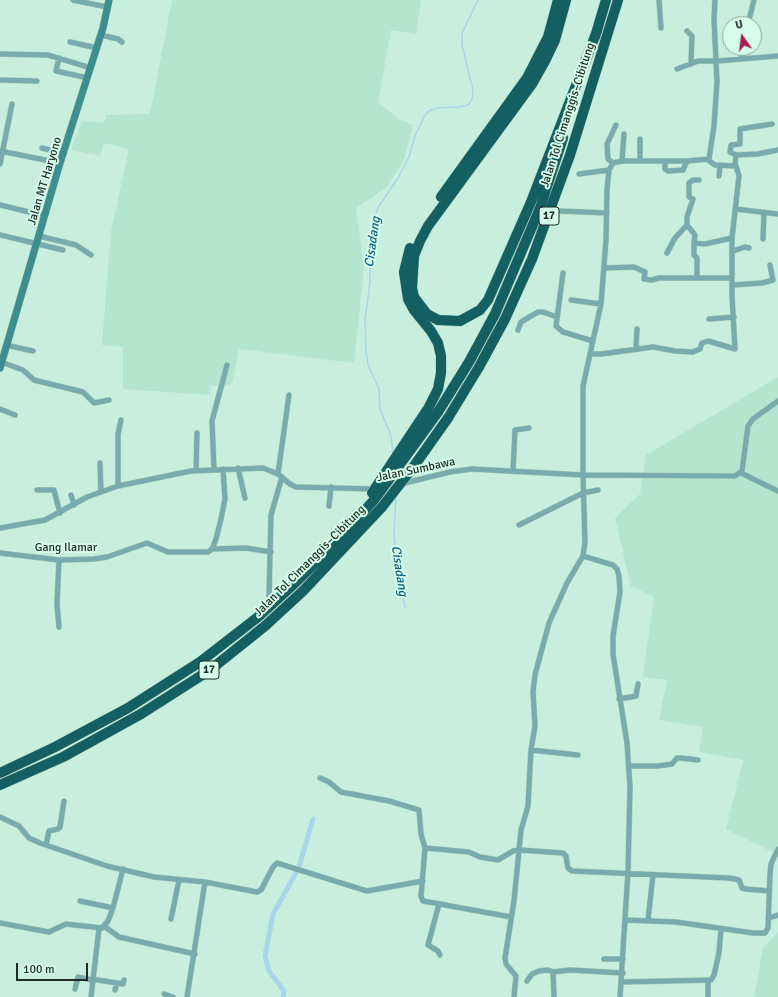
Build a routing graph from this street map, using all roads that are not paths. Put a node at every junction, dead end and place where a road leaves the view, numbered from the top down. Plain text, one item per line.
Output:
1 (73, 0) edge
2 (558, 0) edge
3 (566, 0) edge
4 (606, 0) edge
5 (618, 0) edge
6 (659, 0) edge
7 (715, 0) edge
8 (754, 0) edge
9 (108, 4) edge
10 (750, 16) edge
11 (661, 28) dead end
12 (597, 31) junction
13 (687, 31) dead end
14 (101, 35) junction
15 (70, 42) dead end
16 (122, 42) dead end
17 (97, 48) junction
18 (0, 54) edge
19 (778, 56) edge
20 (59, 58) junction
21 (742, 59) joint
22 (717, 62) junction
23 (691, 64) junction
24 (91, 68) junction
25 (677, 69) dead end
26 (88, 78) junction
27 (0, 80) edge
28 (37, 81) dead end
29 (12, 104) dead end
30 (772, 124) dead end
31 (616, 125) dead end
32 (624, 134) dead end
33 (640, 139) dead end
34 (42, 148) dead end
35 (778, 150) edge
36 (2, 151) edge
37 (64, 154) junction
38 (736, 155) junction
39 (640, 160) junction
40 (708, 160) junction
41 (622, 161) junction
42 (665, 161) junction
43 (687, 161) junction
44 (60, 163) junction
45 (613, 163) junction
46 (0, 164) edge
47 (720, 165) junction
48 (735, 166) junction
49 (609, 170) junction
50 (579, 174) dead end
51 (719, 176) dead end
52 (699, 180) dead end
53 (0, 205) edge
54 (735, 209) junction
55 (559, 211) dead end
56 (764, 213) junction
57 (607, 214) junction
58 (778, 214) edge
59 (44, 216) junction
60 (687, 225) junction
61 (0, 235) edge
62 (732, 238) junction
63 (38, 239) junction
64 (763, 239) dead end
65 (694, 243) junction
66 (749, 248) dead end
67 (63, 250) dead end
68 (733, 251) junction
69 (667, 253) dead end
70 (91, 255) dead end
71 (770, 265) dead end
72 (604, 268) junction
73 (563, 273) dead end
74 (697, 278) junction
75 (732, 278) junction
76 (776, 279) edge
77 (732, 285) junction
78 (571, 300) dead end
79 (601, 304) junction
80 (557, 317) junction
81 (734, 318) junction
82 (709, 319) dead end
83 (637, 329) dead end
84 (518, 330) dead end
85 (593, 341) junction
86 (4, 347) edge
87 (636, 348) junction
88 (33, 351) dead end
89 (591, 354) junction
90 (1, 365) edge
91 (227, 365) dead end
92 (290, 395) dead end
93 (109, 400) dead end
94 (778, 401) edge
95 (0, 409) edge
96 (15, 415) dead end
97 (121, 420) dead end
98 (529, 428) dead end
99 (197, 433) dead end
100 (100, 463) dead end
101 (238, 468) junction
102 (223, 469) junction
103 (214, 470) junction
104 (196, 471) junction
105 (513, 471) junction
106 (741, 473) junction
107 (280, 475) junction
108 (583, 475) junction
109 (118, 486) junction
110 (331, 487) junction
111 (37, 490) dead end
112 (598, 490) dead end
113 (778, 491) edge
114 (100, 492) junction
115 (583, 493) junction
116 (71, 495) dead end
117 (245, 498) dead end
118 (375, 501) junction
119 (74, 505) junction
120 (329, 506) dead end
121 (60, 513) junction
122 (519, 525) dead end
123 (0, 528) edge
124 (212, 549) junction
125 (271, 552) junction
126 (0, 554) edge
127 (583, 556) junction
128 (59, 560) junction
129 (269, 596) dead end
130 (59, 627) dead end
131 (638, 684) dead end
132 (619, 699) junction
133 (531, 750) junction
134 (578, 755) dead end
135 (698, 760) dead end
136 (629, 766) junction
137 (0, 773) edge
138 (320, 778) dead end
139 (0, 785) edge
140 (64, 801) dead end
141 (0, 817) edge
142 (46, 845) junction
143 (425, 848) junction
144 (778, 849) edge
145 (519, 850) junction
146 (123, 869) junction
147 (628, 872) junction
148 (653, 876) junction
149 (179, 880) junction
150 (422, 881) junction
151 (205, 882) junction
152 (769, 891) junction
153 (80, 901) dead end
154 (439, 904) junction
155 (113, 908) junction
156 (778, 915) edge
157 (511, 917) junction
158 (769, 918) junction
159 (171, 919) dead end
160 (626, 920) junction
161 (648, 920) junction
162 (0, 923) edge
163 (102, 928) junction
164 (721, 929) junction
165 (195, 954) junction
166 (440, 955) dead end
167 (604, 959) dead end
168 (623, 959) junction
169 (553, 972) junction
170 (622, 973) junction
171 (92, 980) junction
172 (124, 980) dead end
173 (527, 981) dead end
174 (708, 981) junction
175 (622, 982) junction
176 (117, 983) junction
177 (75, 989) dead end
178 (115, 990) dead end
179 (164, 994) dead end
180 (91, 997) edge
181 (174, 997) edge
182 (187, 997) edge
183 (514, 997) edge
184 (554, 997) edge
185 (620, 997) edge
186 (708, 997) edge

1 - 9 street
2 - 118 highway, bridge
3 - 12 highway
4 - 12 highway, Jalan Tol Cimanggis–Cibitung / 17
5 - 118 highway, Jalan Tol Cimanggis–Cibitung / 17, bridge
6 - 11 street
7 - 22 street
8 - 10 street
9 - 14 main road, Jalan MT Haryono
12 - 118 highway, Jalan Tol Cimanggis–Cibitung / 17, bridge
13 - 23 street
14 - 16 street
14 - 17 main road, Jalan MT Haryono
15 - 17 street
17 - 24 main road, Jalan MT Haryono
18 - 20 street
19 - 21 street
20 - 24 street
20 - 26 street
21 - 22 street
22 - 23 street
22 - 40 street
23 - 25 street
24 - 26 main road, Jalan MT Haryono
26 - 37 main road, Jalan MT Haryono
27 - 28 street
29 - 36 street
30 - 38 street
31 - 45 street
32 - 41 street
33 - 39 street
34 - 37 street
35 - 38 street
36 - 44 street
36 - 46 street
37 - 44 main road, Jalan MT Haryono
38 - 48 street
39 - 41 street
39 - 42 street
40 - 43 street
40 - 47 street
41 - 45 street
42 - 43 street
42 - 43 street
44 - 59 main road, Jalan MT Haryono
45 - 49 street
47 - 48 street
47 - 51 street
48 - 54 street
49 - 50 street
49 - 57 street
52 - 60 street
53 - 59 street
54 - 56 street
54 - 62 street
55 - 57 street
56 - 58 street
56 - 64 street
57 - 72 street
59 - 63 main road, Jalan MT Haryono
60 - 65 street
60 - 69 street
61 - 63 street
62 - 65 street
62 - 68 street
63 - 67 street
63 - 70 street
63 - 86 main road, Jalan MT Haryono
65 - 74 street
66 - 68 street
68 - 75 street
71 - 76 street
72 - 74 street
72 - 79 street
73 - 80 street
74 - 75 street
75 - 77 street
76 - 77 street
77 - 81 street
78 - 79 street
79 - 85 street
80 - 84 street
80 - 85 street
81 - 82 street
81 - 87 street
83 - 87 street
85 - 89 street
86 - 88 street
86 - 90 main road, Jalan MT Haryono
87 - 89 street
89 - 108 street
90 - 93 street
91 - 103 street
92 - 107 street
94 - 106 street
95 - 96 street
97 - 109 street
98 - 105 street
99 - 104 street
100 - 114 street
101 - 102 street, Jalan Sumbawa
101 - 107 street, Jalan Sumbawa
101 - 117 street
102 - 103 street, Jalan Sumbawa
102 - 124 street
103 - 104 street, Jalan Sumbawa
104 - 109 street, Jalan Sumbawa
105 - 108 street, Jalan Sumbawa
105 - 110 street, Jalan Sumbawa
106 - 108 street, Jalan Sumbawa
106 - 113 street
107 - 110 street, Jalan Sumbawa
107 - 125 street
108 - 115 street
109 - 114 street, Jalan Sumbawa
110 - 120 street
111 - 121 street
112 - 115 street
114 - 119 street, Jalan Sumbawa
115 - 122 street
115 - 127 street
116 - 119 street
118 - 137 highway, Jalan Tol Cimanggis–Cibitung / 17
118 - 139 highway, Jalan Tol Cimanggis–Cibitung / 17
119 - 121 street, Jalan Sumbawa
121 - 123 street, Jalan Sumbawa
124 - 125 street
124 - 128 street, Gang Ilamar
125 - 129 street
126 - 128 street, Gang Ilamar
127 - 132 street
127 - 133 street
128 - 130 street
131 - 132 street
132 - 136 street
133 - 134 street
133 - 145 street
135 - 136 street
136 - 147 street
138 - 143 street
140 - 142 street
141 - 142 street
142 - 146 street
143 - 145 street
143 - 150 street
144 - 152 street
145 - 147 street
145 - 157 street
146 - 149 street
146 - 155 street
147 - 148 street
147 - 160 street
148 - 152 street
148 - 161 street
149 - 151 street
149 - 159 street
150 - 151 street
150 - 154 street
151 - 165 street
152 - 158 street
153 - 155 street
154 - 157 street
154 - 166 street
155 - 163 street
156 - 158 street
157 - 183 street
158 - 164 street
160 - 161 street
160 - 168 street
161 - 164 street
162 - 163 street
163 - 165 street
163 - 171 street
164 - 174 street
165 - 182 street
167 - 168 street
168 - 170 street
169 - 170 street
169 - 173 street
169 - 184 street
170 - 175 street
171 - 176 street
171 - 177 street
171 - 180 street
172 - 176 street
174 - 175 street
174 - 186 street
175 - 185 street
176 - 178 street
179 - 181 street

